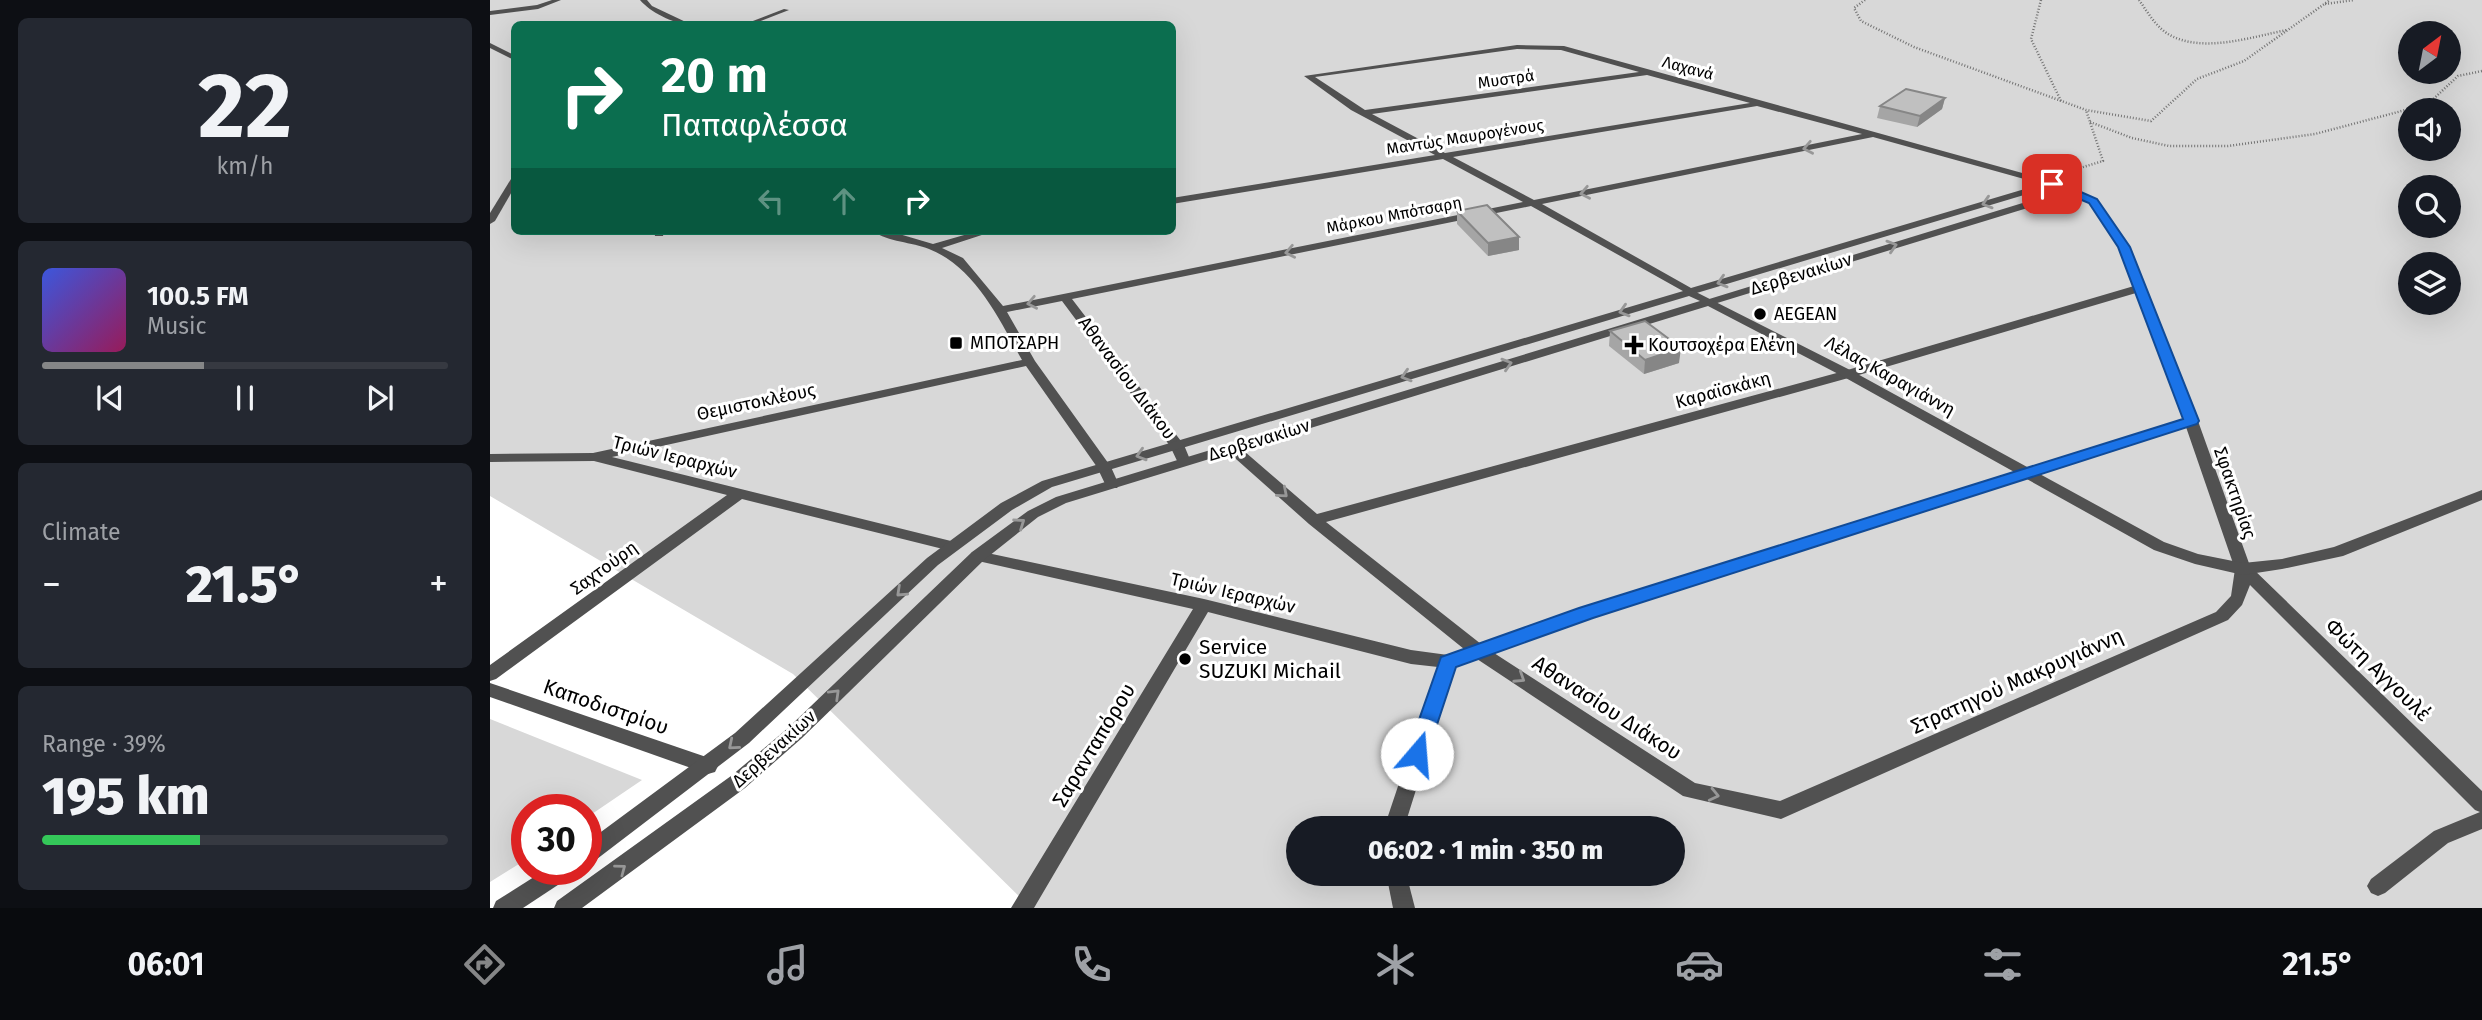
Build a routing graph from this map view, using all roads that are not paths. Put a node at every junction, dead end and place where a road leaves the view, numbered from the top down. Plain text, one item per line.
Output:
1 (558, 0) edge
2 (643, 0) edge
3 (786, 9) dead end
4 (490, 13) edge
5 (680, 21) edge
6 (756, 21) edge
7 (490, 45) edge
8 (511, 56) edge
9 (1651, 73) junction
10 (1308, 76) joint
11 (1762, 103) junction
12 (1364, 113) junction
13 (1875, 134) junction
14 (1446, 156) junction
15 (2052, 184) junction
16 (511, 186) edge
17 (2073, 191) junction
18 (1176, 200) edge
19 (1533, 203) junction
20 (490, 221) edge
21 (892, 235) edge
22 (975, 235) edge
23 (933, 247) junction
24 (2140, 288) junction
25 (1690, 292) junction
26 (1065, 297) junction
27 (1710, 302) junction
28 (1000, 310) junction
29 (1029, 362) junction
30 (1848, 374) junction
31 (2192, 421) junction
32 (1177, 445) junction
33 (1232, 448) junction
34 (593, 457) junction
35 (490, 458) edge
36 (1184, 462) junction
37 (1104, 467) junction
38 (2027, 474) junction
39 (1112, 485) junction
40 (740, 493) junction
41 (2482, 495) edge
42 (1314, 520) junction
43 (951, 545) junction
44 (978, 556) junction
45 (2243, 569) junction
46 (1204, 605) junction
47 (1478, 651) junction
48 (1448, 662) junction
49 (490, 674) edge
50 (490, 690) edge
51 (708, 766) junction
52 (2482, 804) edge
53 (1781, 810) joint
54 (1398, 816) edge
55 (2482, 820) edge
56 (602, 843) edge
57 (540, 885) edge
58 (1399, 886) edge
59 (2378, 886) dead end
60 (504, 908) edge
61 (565, 908) edge
62 (1022, 908) edge
63 (1404, 908) edge

1 - 4 street
2 - 5 street
3 - 6 street
7 - 8 street
9 - 10 street, Λαχανά
9 - 11 street, Λαχανά
9 - 12 street, Μυστρά
10 - 12 street, Λέλας Καραγιάννη
11 - 13 street, Λαχανά
11 - 14 street, Μαντώς Μαυρογένους
12 - 14 street, Λέλας Καραγιάννη
13 - 15 street, Λαχανά
13 -> 19 street, Μάρκου Μπότσαρη
14 - 18 street, Μαντώς Μαυρογένους
14 - 19 street, Λέλας Καραγιάννη
15 - 17 street, Σφακτηρίας
15 -> 25 street, Δερβενακίων
16 - 20 street
17 - 24 street, Σφακτηρίας
27 -> 17 street, Δερβενακίων
19 - 25 street, Λέλας Καραγιάννη
19 -> 26 street, Μάρκου Μπότσαρη
21 - 23 street
22 - 23 street
23 - 28 street
24 - 30 street, Καραϊσκάκη
24 - 31 street, Σφακτηρίας
25 - 27 street, Λέλας Καραγιάννη
25 -> 32 street, Δερβενακίων
26 -> 28 street, Μάρκου Μπότσαρη
26 - 32 street, Αθανασίου Διάκου
27 - 30 street, Λέλας Καραγιάννη
33 -> 27 street, Δερβενακίων
28 - 29 street
29 - 34 street, Θεμιστοκλέους
29 - 37 street
30 - 38 street, Λέλας Καραγιάννη
30 - 42 street, Καραϊσκάκη
31 - 38 street, Τριών Ιεραρχών
31 - 45 street, Σφακτηρίας
32 - 36 street, Αθανασίου Διάκου
32 -> 37 street, Δερβενακίων
33 - 36 street, Δερβενακίων
33 -> 42 street, Αθανασίου Διάκου
34 - 35 street, Θεμιστοκλέους
34 - 40 street, Τριών Ιεραρχών
36 - 39 street, Δερβενακίων
37 - 39 street
37 - 43 street, Δερβενακίων
38 - 45 street, Λέλας Καραγιάννη
38 - 47 street, Τριών Ιεραρχών
44 -> 39 street, Δερβενακίων
40 - 43 street, Τριών Ιεραρχών
40 - 49 street, Σαχτούρη
41 - 45 street, Λέλας Καραγιάννη
42 - 47 street, Αθανασίου Διάκου
43 -> 51 street, Δερβενακίων
44 - 46 street, Τριών Ιεραρχών
61 -> 44 street, Δερβενακίων
45 - 52 street, Φώτη Αγγουλέ
45 - 53 street, Στρατηγού Μακρυγιάννη
46 - 48 street, Τριών Ιεραρχών
46 - 62 street, Σαρανταπόρου
47 - 48 street, Τριών Ιεραρχών
47 -> 53 street, Αθανασίου Διάκου
48 - 54 street
50 - 51 street, Καποδιστρίου
51 - 56 street, Δερβενακίων
55 - 59 street
57 - 60 street
58 - 63 street

